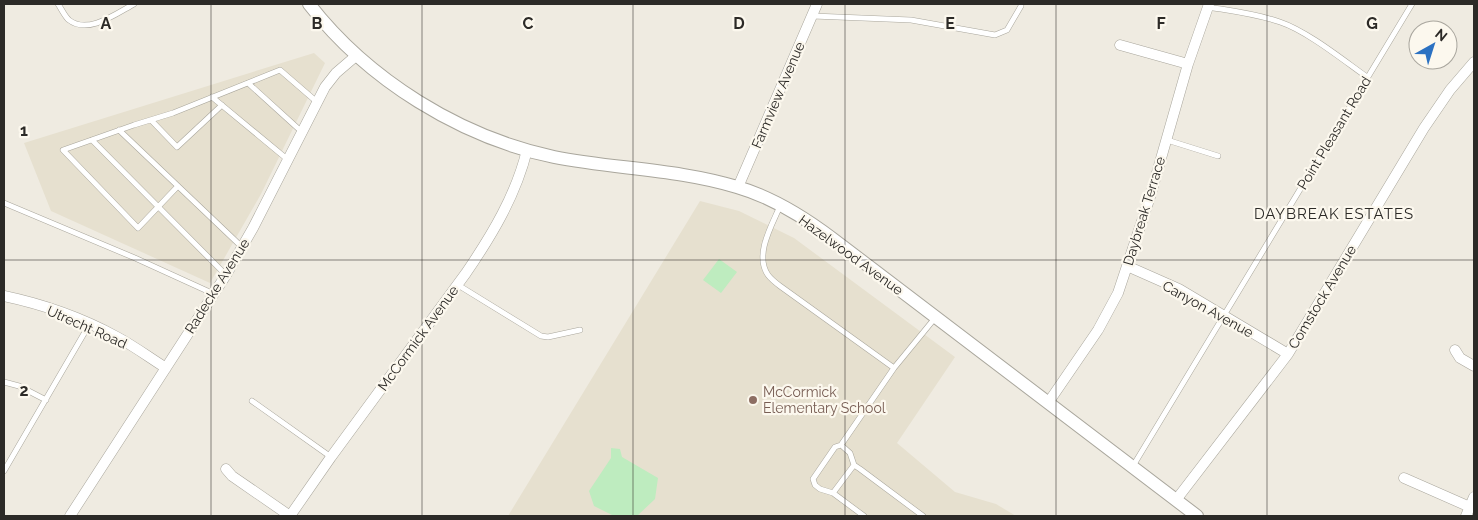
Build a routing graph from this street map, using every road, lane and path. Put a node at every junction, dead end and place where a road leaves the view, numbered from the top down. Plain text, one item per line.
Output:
1 (58, 4) edge
2 (134, 4) edge
3 (309, 4) edge
4 (817, 4) edge
5 (1412, 4) edge
6 (1208, 5) edge
7 (1021, 6) dead end
8 (812, 16) junction
9 (1120, 45) dead end
10 (357, 55) junction
11 (1474, 62) edge
12 (1188, 64) junction
13 (1367, 77) junction
14 (248, 83) junction
15 (212, 97) junction
16 (317, 102) junction
17 (222, 105) junction
18 (151, 120) junction
19 (119, 130) junction
20 (302, 132) junction
21 (92, 140) junction
22 (1166, 140) junction
23 (527, 150) junction
24 (1218, 156) dead end
25 (287, 159) junction
26 (178, 186) junction
27 (738, 187) junction
28 (4, 203) edge
29 (780, 205) junction
30 (158, 206) junction
31 (242, 247) junction
32 (1127, 266) junction
33 (226, 275) junction
34 (457, 284) junction
35 (214, 294) junction
36 (4, 296) edge
37 (1224, 317) junction
38 (935, 318) junction
39 (89, 325) junction
40 (580, 330) dead end
41 (1455, 350) dead end
42 (1288, 354) junction
43 (1474, 366) edge
44 (166, 368) junction
45 (894, 368) junction
46 (4, 382) edge
47 (46, 400) junction
48 (252, 401) dead end
49 (1048, 403) junction
50 (841, 446) junction
51 (331, 457) junction
52 (854, 465) junction
53 (1132, 467) junction
54 (226, 469) dead end
55 (4, 470) edge
56 (1404, 478) dead end
57 (833, 493) junction
58 (1176, 500) junction
59 (1470, 507) edge
60 (70, 516) edge
61 (290, 516) edge
62 (864, 516) edge
63 (923, 516) edge
64 (1197, 516) edge

1 - 2 lane
3 - 10 street, Hazelwood Avenue
4 - 8 street, Farmview Avenue
5 - 13 lane, Point Pleasant Road
6 - 12 street, Daybreak Terrace
6 - 13 lane
7 - 8 lane
8 - 27 street, Farmview Avenue
9 - 12 street
10 - 16 street, Radecke Avenue
10 - 23 street, Hazelwood Avenue
11 - 42 street, Comstock Avenue
12 - 22 street, Daybreak Terrace
13 - 37 lane, Point Pleasant Road
14 - 15 lane
14 - 16 lane
14 - 20 lane
15 - 17 lane
15 - 18 lane
16 - 20 street, Radecke Avenue
17 - 18 lane
17 - 25 lane
18 - 19 lane
19 - 21 lane
19 - 26 lane
20 - 25 street, Radecke Avenue
21 - 30 lane
21 - 30 lane
22 - 24 lane
22 - 32 street, Daybreak Terrace
23 - 27 street, Hazelwood Avenue
23 - 34 street, McCormick Avenue
25 - 31 street, Radecke Avenue
26 - 30 lane
26 - 31 lane
27 - 29 street, Hazelwood Avenue
28 - 35 lane
29 - 38 street, Hazelwood Avenue
29 - 45 lane
30 - 33 lane
31 - 33 street, Radecke Avenue
32 - 37 street, Canyon Avenue
32 - 49 street, Daybreak Terrace
33 - 35 street, Radecke Avenue
34 - 40 lane
34 - 51 street, McCormick Avenue
35 - 44 street, Radecke Avenue
36 - 39 street, Utrecht Road
37 - 42 street, Canyon Avenue
37 - 53 lane, Point Pleasant Road
38 - 45 lane
38 - 49 street, Hazelwood Avenue
39 - 44 street, Utrecht Road
39 - 47 lane
41 - 43 street
42 - 58 street, Comstock Avenue
44 - 60 street, Radecke Avenue
45 - 50 lane
46 - 47 lane
47 - 55 lane
48 - 51 lane
49 - 53 street, Hazelwood Avenue
50 - 52 lane
50 - 57 lane
51 - 61 street, McCormick Avenue
52 - 57 lane
52 - 63 lane
53 - 58 street, Hazelwood Avenue
54 - 61 street
56 - 59 street
57 - 62 lane
58 - 64 street, Hazelwood Avenue

